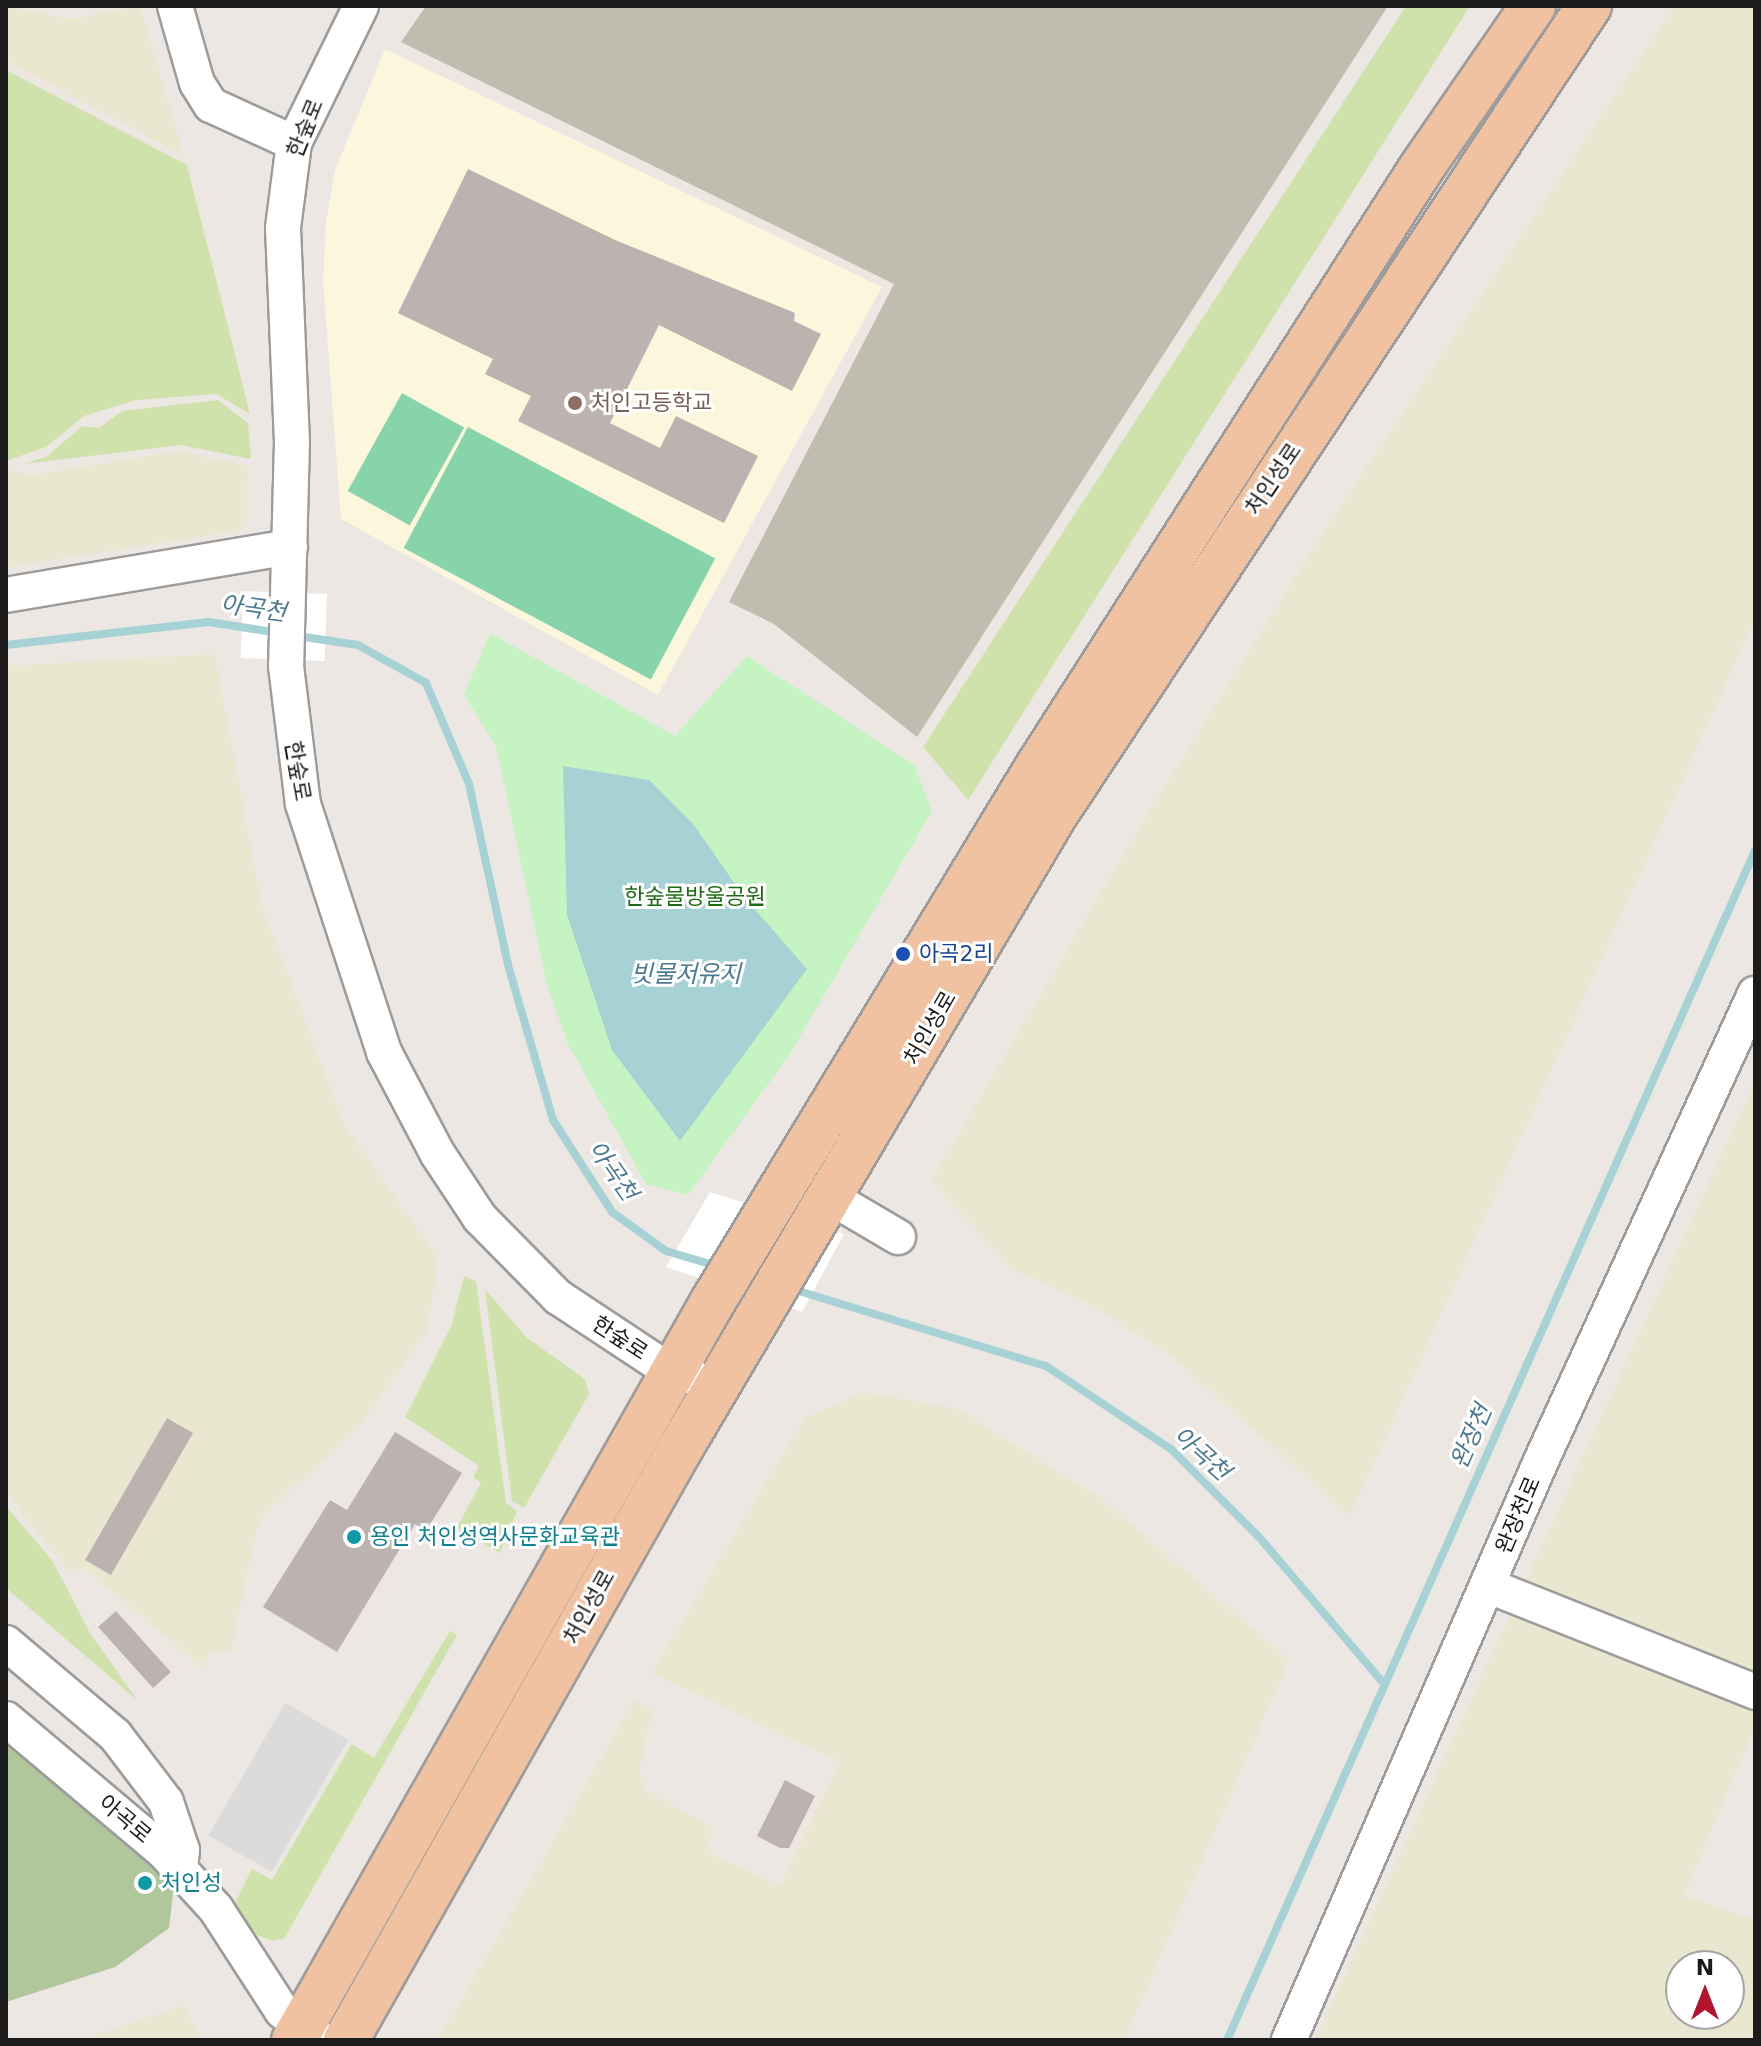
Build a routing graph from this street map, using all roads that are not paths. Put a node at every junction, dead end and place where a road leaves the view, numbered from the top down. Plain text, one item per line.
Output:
1 (175, 6) edge
2 (361, 6) edge
3 (1533, 6) edge
4 (1589, 6) edge
5 (294, 143) junction
6 (290, 547) junction
7 (6, 595) edge
8 (1755, 994) edge
9 (821, 1210) junction
10 (898, 1237) dead end
11 (673, 1373) junction
12 (719, 1383) junction
13 (1489, 1586) junction
14 (6, 1643) edge
15 (1755, 1692) edge
16 (6, 1719) edge
17 (180, 1869) junction
18 (305, 2037) edge
19 (346, 2040) edge
20 (1289, 2040) edge

1 - 5 street
2 - 5 street, 한숲로
3 - 11 main road, 처인성로
4 - 9 main road, 처인성로
5 - 6 street, 한숲로
6 - 7 street
6 - 11 street, 한숲로
8 - 13 street, 완장천로
9 - 10 street
9 - 12 main road, 처인성로
11 - 12 street, 한숲로
11 - 18 main road, 처인성로
12 - 19 main road, 처인성로
13 - 15 street
13 - 20 street, 완장천로
14 - 17 street
16 - 17 street, 아곡로
17 - 18 street, 아곡로

